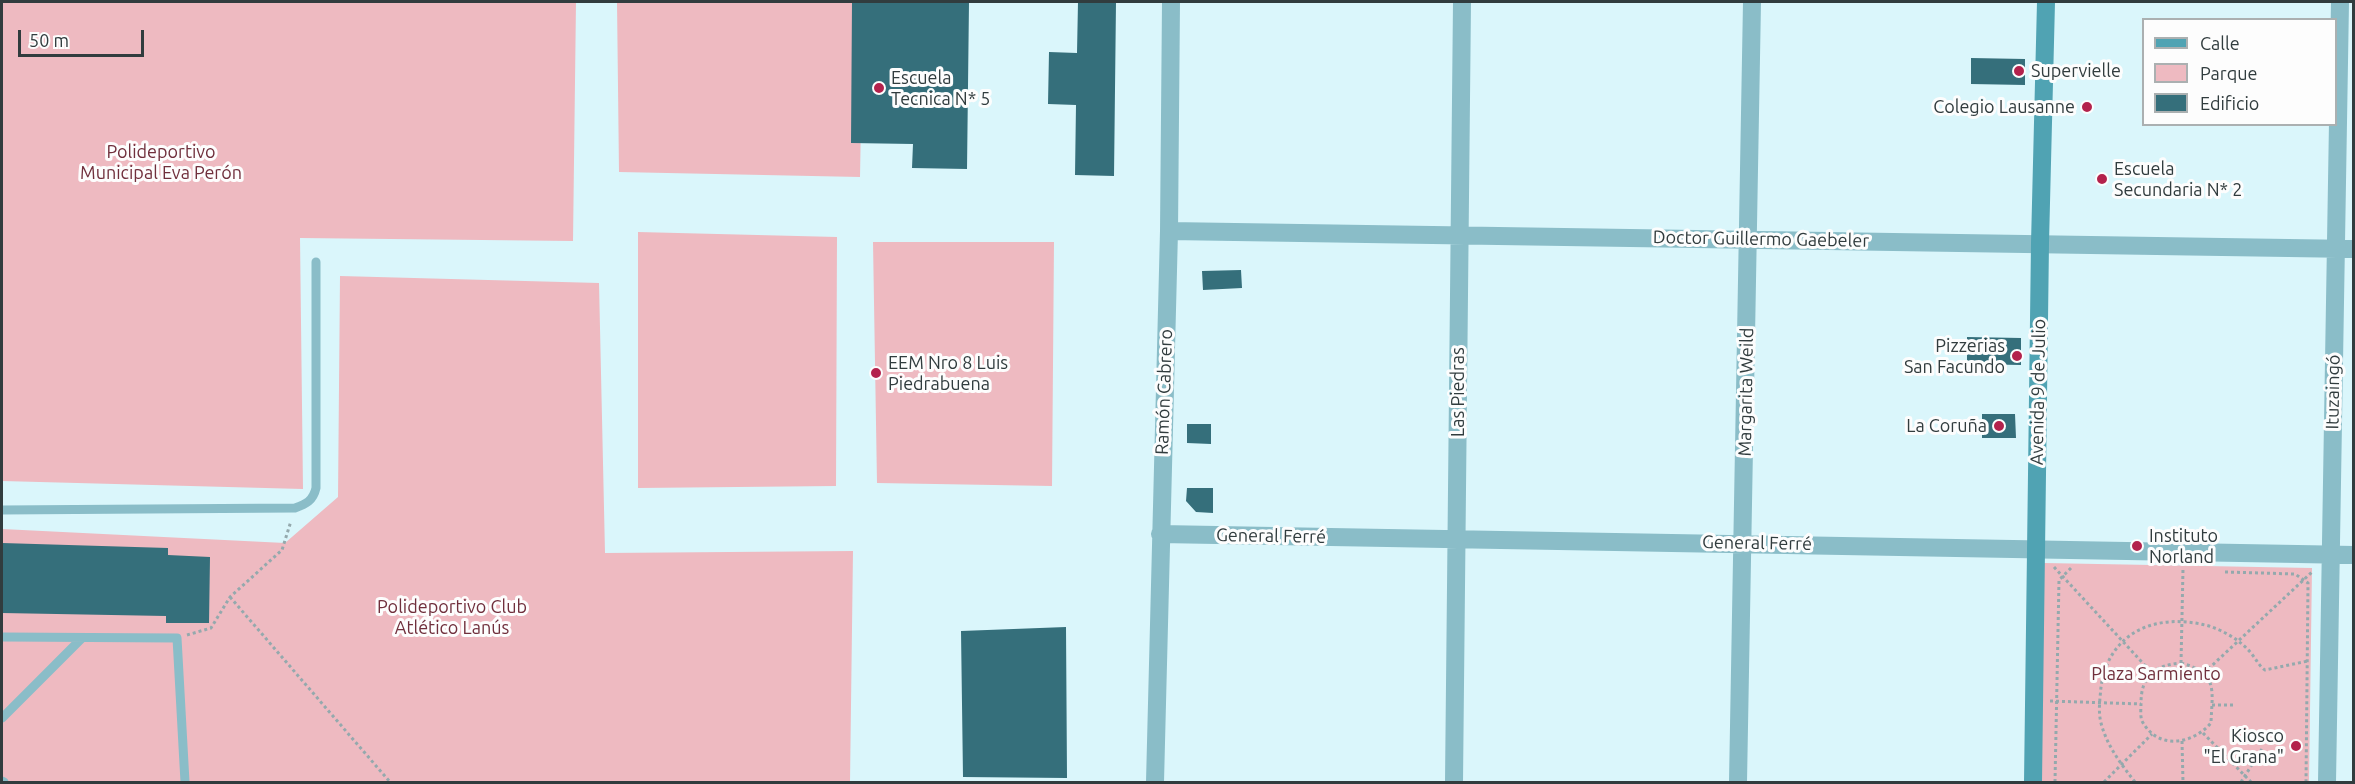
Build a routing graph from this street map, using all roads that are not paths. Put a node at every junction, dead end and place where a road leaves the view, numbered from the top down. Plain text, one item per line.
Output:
1 (1172, 2) edge
2 (1462, 2) edge
3 (1752, 2) edge
4 (2046, 2) edge
5 (2340, 2) edge
6 (2337, 126) edge
7 (2337, 126) edge
8 (1169, 231) junction
9 (1459, 234) junction
10 (1748, 239) junction
11 (2040, 243) junction
12 (2334, 249) junction
13 (2354, 249) edge
14 (316, 262) dead end
15 (2, 510) edge
16 (1160, 534) junction
17 (1458, 539) junction
18 (1744, 543) junction
19 (2036, 548) junction
20 (2331, 555) junction
21 (2354, 555) edge
22 (2, 637) edge
23 (82, 638) junction
24 (2, 718) edge
25 (185, 783) edge
26 (1155, 783) edge
27 (1454, 783) edge
28 (1738, 783) edge
29 (2033, 783) edge
30 (2327, 783) edge

1 - 8 street, Ramón Cabrero
2 - 9 street, Las Piedras
3 - 10 street, Margarita Weild
4 - 11 street, Avenida 9 de Julio
5 - 6 street, Ituzaingó
7 - 12 street, Ituzaingó
8 - 9 street, Doctor Guillermo Gaebeler
8 - 16 street, Ramón Cabrero
9 - 10 street, Doctor Guillermo Gaebeler
9 - 17 street, Las Piedras
10 - 11 street, Doctor Guillermo Gaebeler
10 - 18 street, Margarita Weild
11 - 12 street, Doctor Guillermo Gaebeler
11 - 19 street, Avenida 9 de Julio
12 - 13 street, Doctor Guillermo Gaebeler
12 - 20 street, Ituzaingó
14 - 15 lane
16 - 17 street, General Ferré
16 - 26 street, Ramón Cabrero
17 - 18 street, General Ferré
17 - 27 street, Las Piedras
18 - 19 street, General Ferré
18 - 28 street, Margarita Weild
19 - 20 street, General Ferré
19 - 29 street, Avenida 9 de Julio
20 - 21 street, General Ferré
20 - 30 street, Ituzaingó
22 - 23 lane
23 - 24 lane
23 - 25 lane

